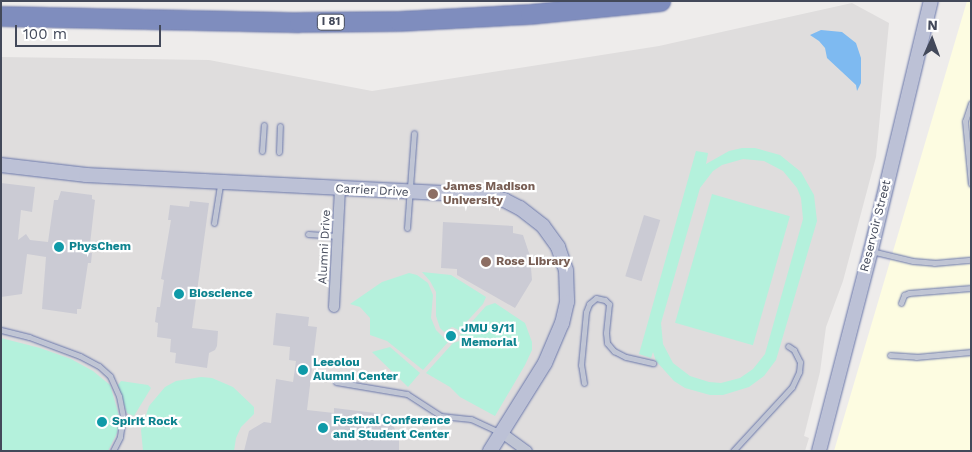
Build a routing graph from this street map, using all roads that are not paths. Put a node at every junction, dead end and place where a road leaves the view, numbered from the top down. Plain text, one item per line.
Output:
1 (660, 1) edge
2 (931, 1) edge
3 (1, 16) edge
4 (971, 103) edge
5 (264, 125) dead end
6 (280, 126) dead end
7 (414, 133) dead end
8 (262, 151) dead end
9 (279, 152) dead end
10 (1, 164) edge
11 (220, 182) junction
12 (971, 184) edge
13 (340, 189) junction
14 (410, 192) junction
15 (214, 223) dead end
16 (407, 228) dead end
17 (308, 234) dead end
18 (338, 236) junction
19 (871, 250) junction
20 (971, 260) edge
21 (971, 288) edge
22 (901, 303) dead end
23 (334, 307) dead end
24 (1, 330) edge
25 (788, 346) dead end
26 (971, 352) edge
27 (890, 355) dead end
28 (653, 363) dead end
29 (336, 382) dead end
30 (584, 383) dead end
31 (502, 433) junction
32 (113, 451) edge
33 (490, 451) edge
34 (527, 451) edge
35 (733, 451) edge
36 (819, 451) edge

1 - 3 highway, I 81
2 - 19 street, Reservoir Street
4 - 12 lane
5 - 8 lane
6 - 9 lane
7 - 14 lane
10 - 11 street, Carrier Drive
11 - 13 street, Carrier Drive
11 - 15 lane
13 - 14 street, Carrier Drive
13 - 18 street, Alumni Drive
14 - 16 lane
14 - 31 street, Carrier Drive
17 - 18 lane
18 - 23 street, Alumni Drive
19 - 20 lane
19 - 36 street, Reservoir Street
21 - 22 lane
24 - 32 lane
25 - 35 lane
26 - 27 lane
28 - 30 lane
29 - 31 lane
31 - 33 street, Carrier Drive
31 - 34 street

